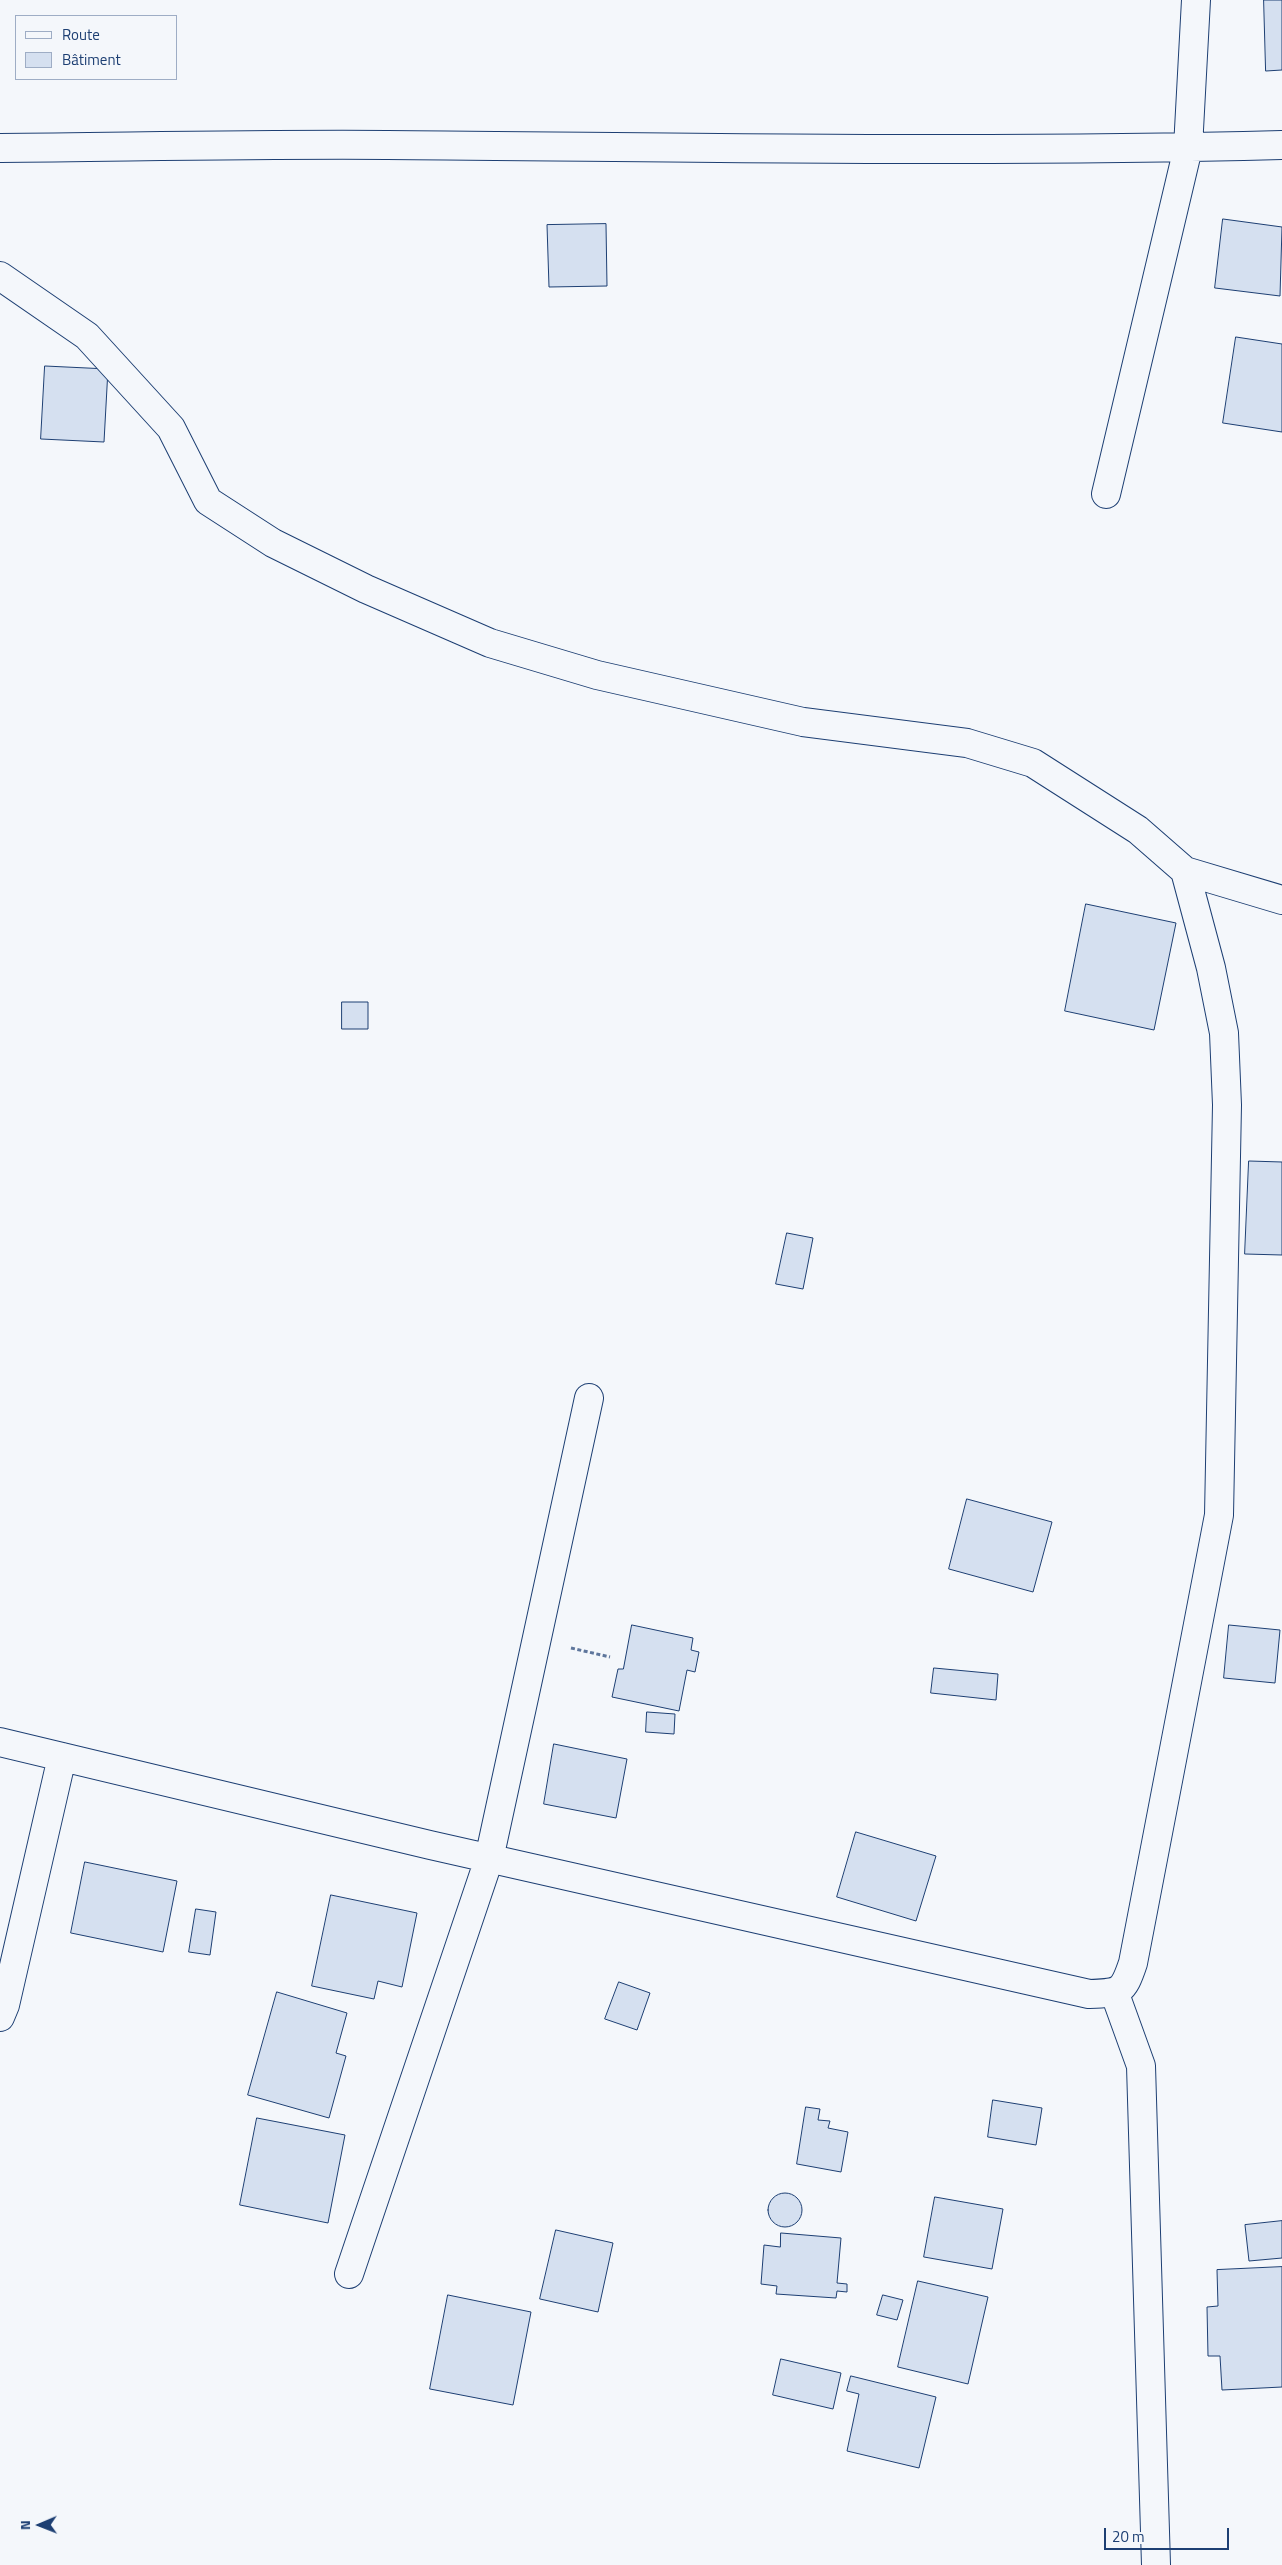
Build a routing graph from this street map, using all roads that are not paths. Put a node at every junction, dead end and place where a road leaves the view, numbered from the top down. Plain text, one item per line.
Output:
1 (1196, 0) edge
2 (1282, 145) edge
3 (0, 148) edge
4 (1188, 148) junction
5 (0, 276) edge
6 (1106, 494) dead end
7 (1185, 871) junction
8 (1282, 900) edge
9 (589, 1398) dead end
10 (0, 1742) edge
11 (62, 1757) junction
12 (489, 1859) junction
13 (1115, 1994) junction
14 (0, 2016) edge
15 (348, 2274) dead end
16 (1156, 2565) edge

1 - 4 street
2 - 4 street
3 - 4 street
4 - 6 street
5 - 7 street
7 - 8 street
7 - 13 street
9 - 12 street
10 - 11 street
11 - 12 street
11 - 14 street
12 - 13 street
12 - 15 street
13 - 16 street

